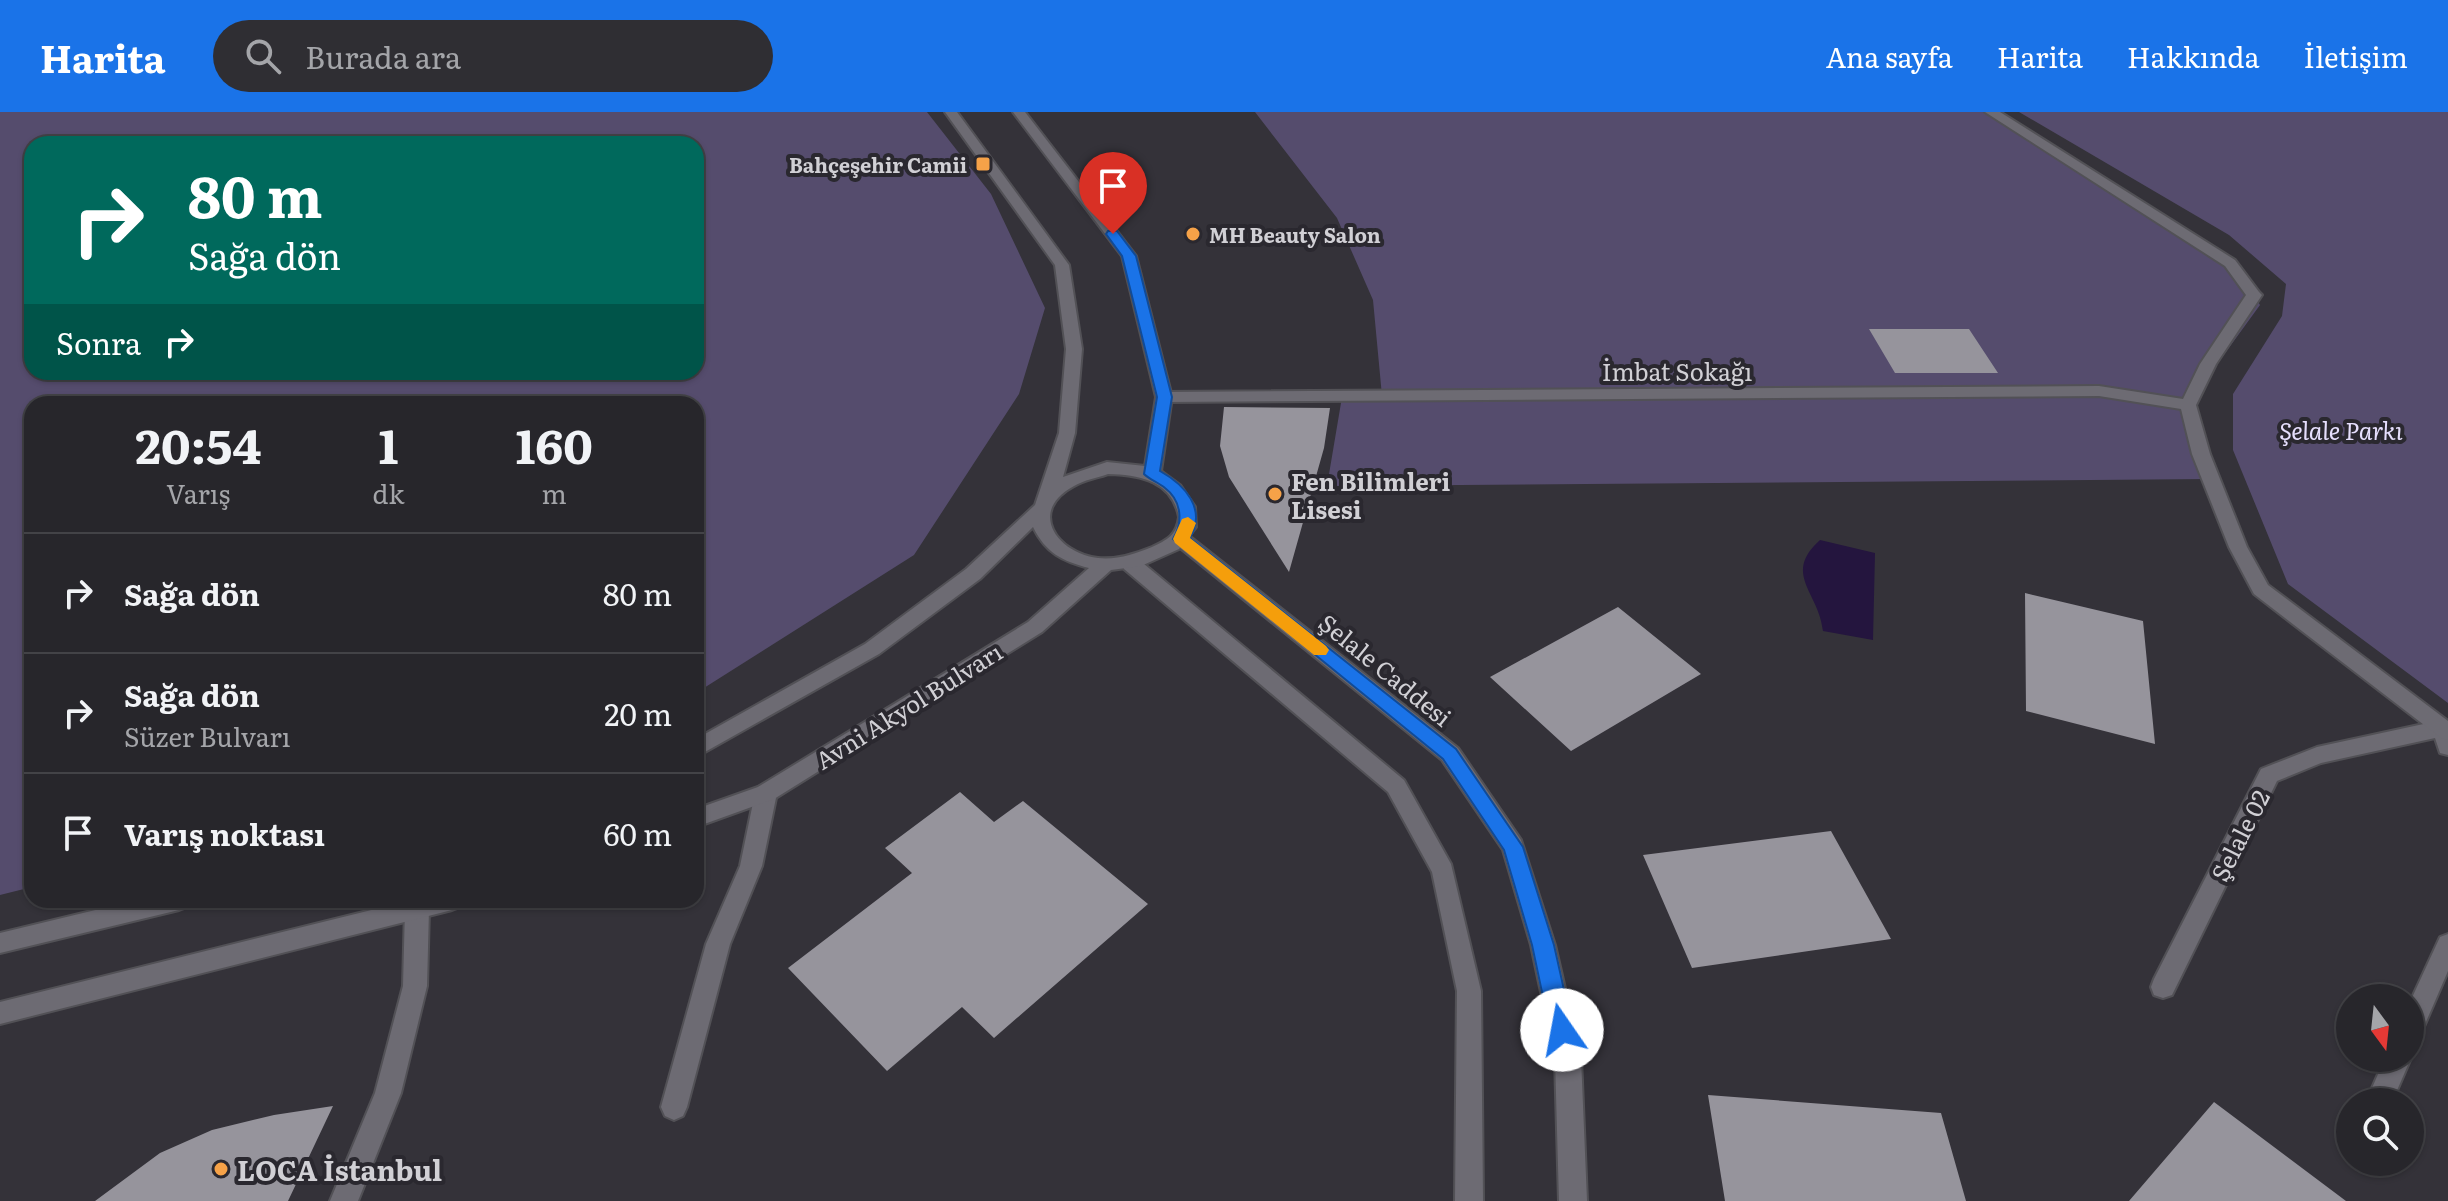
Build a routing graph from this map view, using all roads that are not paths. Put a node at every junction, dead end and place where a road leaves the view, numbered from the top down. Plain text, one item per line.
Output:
1 (951, 112) edge
2 (1019, 112) edge
3 (1991, 112) edge
4 (1164, 397) junction
5 (2188, 405) junction
6 (1152, 474) junction
7 (1044, 502) junction
8 (1181, 539) junction
9 (1131, 564) junction
10 (1104, 566) junction
11 (2446, 736) edge
12 (704, 744) edge
13 (766, 793) junction
14 (704, 815) edge
15 (146, 908) edge
16 (421, 908) edge
17 (417, 909) junction
18 (0, 943) edge
19 (2448, 944) edge
20 (2163, 987) dead end
21 (2424, 998) edge
22 (0, 1013) edge
23 (674, 1107) dead end
24 (344, 1201) edge
25 (1469, 1201) edge
26 (1573, 1201) edge

1 - 7 street
2 - 4 street
3 - 5 street
4 - 5 street, İmbat Sokağı
4 - 6 street
5 - 11 street
6 - 7 street
6 - 8 street
7 - 10 street
7 - 12 street
8 - 9 street
8 - 26 street, Şelale Caddesi
9 - 10 street
9 - 25 street
10 - 13 street, Avni Akyol Bulvarı
11 - 20 street, Şelale 02
13 - 14 street, Avni Akyol Bulvarı
13 - 23 street
15 - 18 street
16 - 17 street
17 - 22 street
17 - 24 street
19 - 21 street

